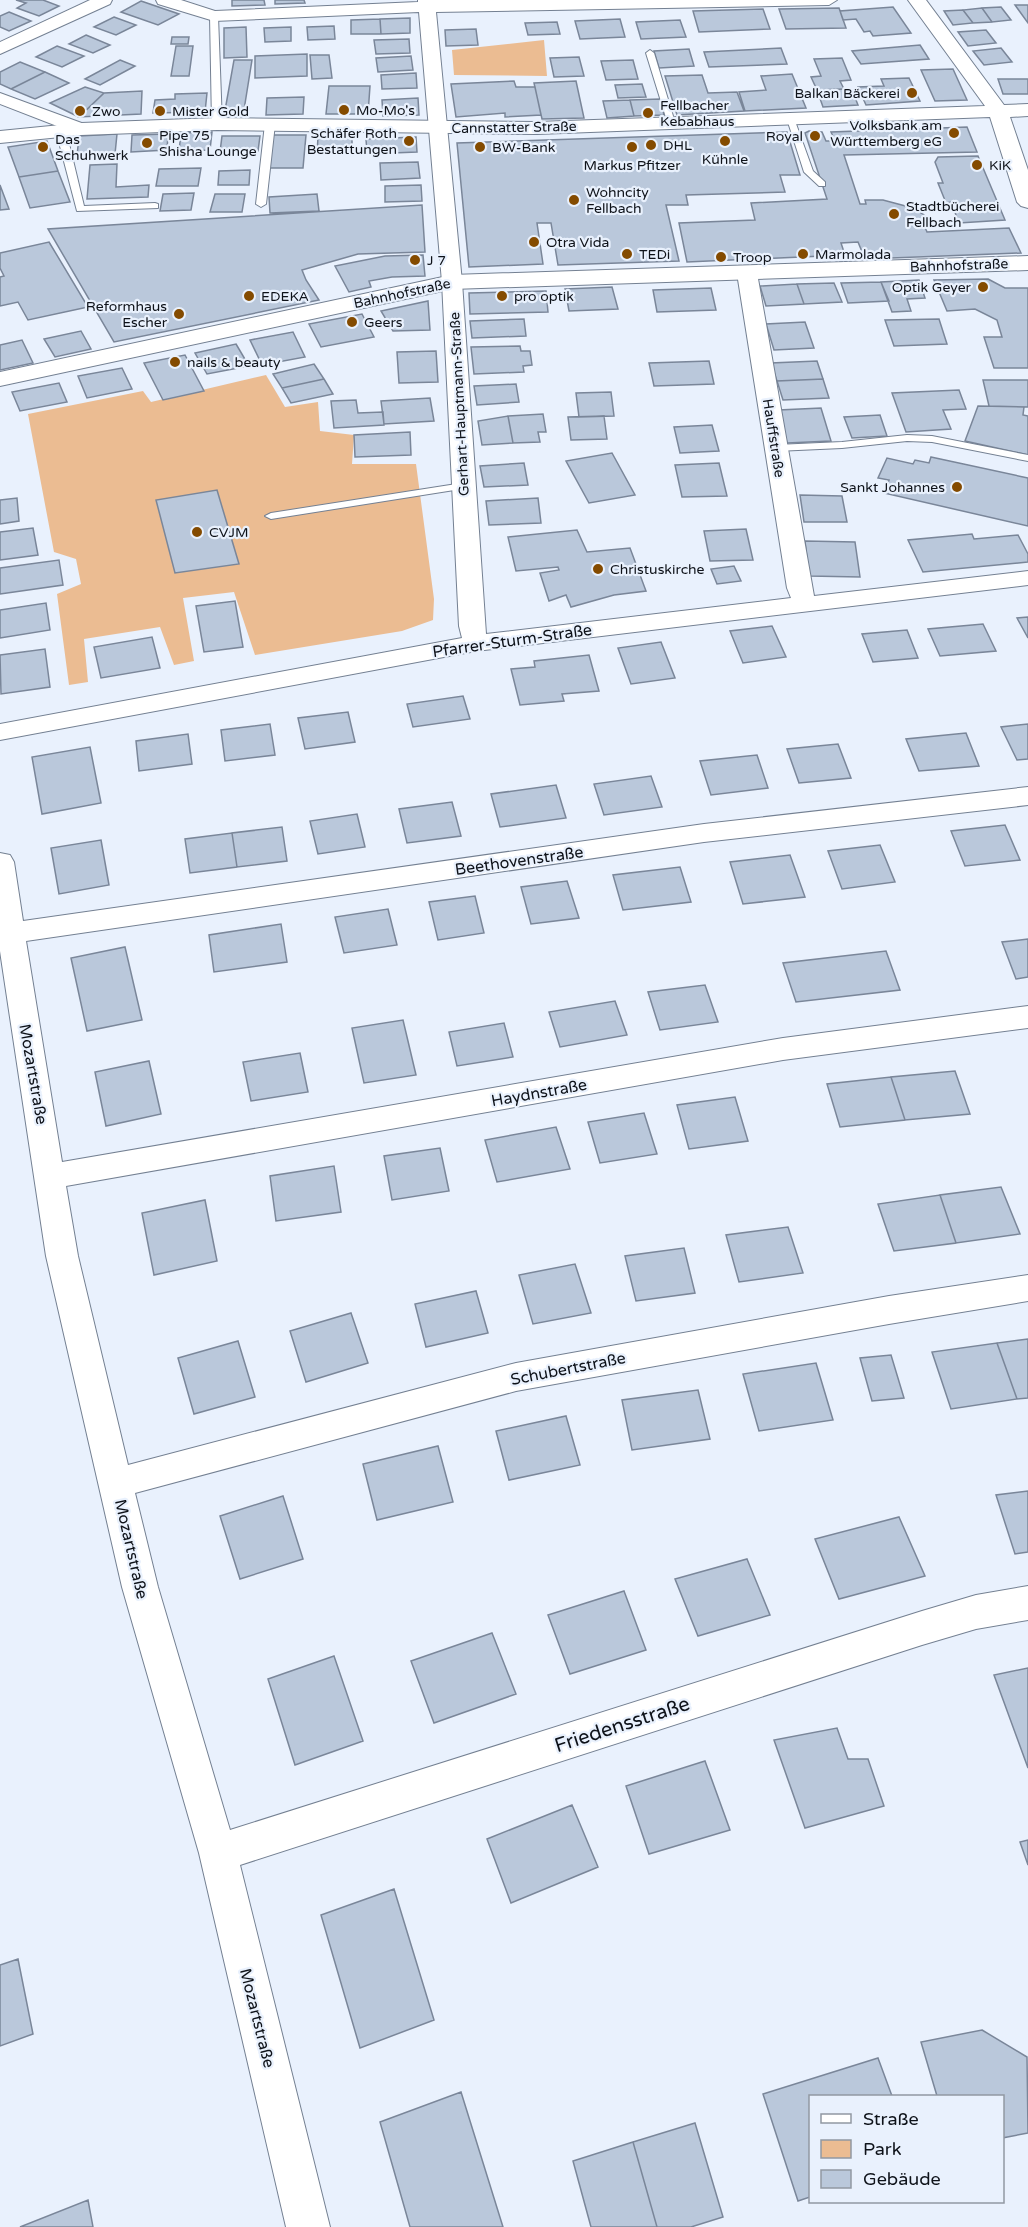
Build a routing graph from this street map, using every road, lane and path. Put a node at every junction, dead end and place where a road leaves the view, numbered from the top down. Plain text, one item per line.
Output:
1 (104, 0) edge
2 (164, 0) edge
3 (829, 0) edge
4 (916, 0) edge
5 (426, 3) edge
6 (214, 16) junction
7 (0, 49) edge
8 (650, 54) dead end
9 (0, 98) edge
10 (998, 110) junction
11 (1028, 110) edge
12 (790, 121) junction
13 (217, 124) junction
14 (270, 124) junction
15 (673, 124) junction
16 (439, 128) junction
17 (81, 129) junction
18 (61, 130) junction
19 (0, 137) edge
20 (822, 184) dead end
21 (1028, 202) edge
22 (261, 204) dead end
23 (155, 206) dead end
24 (1028, 263) edge
25 (971, 265) junction
26 (747, 273) junction
27 (1028, 279) edge
28 (452, 282) junction
29 (0, 379) edge
30 (776, 448) junction
31 (1028, 458) edge
32 (463, 486) junction
33 (271, 516) dead end
34 (1028, 578) edge
35 (805, 603) junction
36 (476, 643) junction
37 (0, 732) edge
38 (1028, 796) edge
39 (0, 862) edge
40 (11, 933) junction
41 (1028, 1017) edge
42 (51, 1176) junction
43 (1028, 1288) edge
44 (117, 1483) junction
45 (1028, 1603) edge
46 (218, 1853) junction
47 (308, 2227) edge

1 - 7 street
2 - 6 street
3 - 5 street
4 - 10 street
5 - 6 street
5 - 16 street, Gerhart-Hauptmann-Straße
6 - 13 lane
8 - 15 lane
9 - 17 street
10 - 11 street, Cannstatter Straße
10 - 12 street, Cannstatter Straße
10 - 21 street
12 - 15 street, Cannstatter Straße
12 - 20 lane
13 - 14 street, Cannstatter Straße
13 - 17 street, Cannstatter Straße
14 - 16 street, Cannstatter Straße
14 - 22 lane
15 - 16 street, Cannstatter Straße
16 - 28 street, Gerhart-Hauptmann-Straße
17 - 18 street, Cannstatter Straße
18 - 19 street, Cannstatter Straße
18 - 23 lane
24 - 25 street, Bahnhofstraße
25 - 26 street, Bahnhofstraße
25 - 27 street
26 - 28 street, Bahnhofstraße
26 - 30 street, Hauffstraße
28 - 29 street, Bahnhofstraße
28 - 32 street, Gerhart-Hauptmann-Straße
30 - 31 lane
30 - 35 street, Hauffstraße
32 - 33 lane
32 - 36 street, Gerhart-Hauptmann-Straße
34 - 35 street, Pfarrer-Sturm-Straße
35 - 36 street, Pfarrer-Sturm-Straße
36 - 37 street, Pfarrer-Sturm-Straße
38 - 40 street, Beethovenstraße
39 - 40 street, Mozartstraße
40 - 42 street, Mozartstraße
41 - 42 street, Haydnstraße
42 - 44 street, Mozartstraße
43 - 44 street, Schubertstraße
44 - 46 street, Mozartstraße
45 - 46 street, Friedensstraße
46 - 47 street, Mozartstraße

